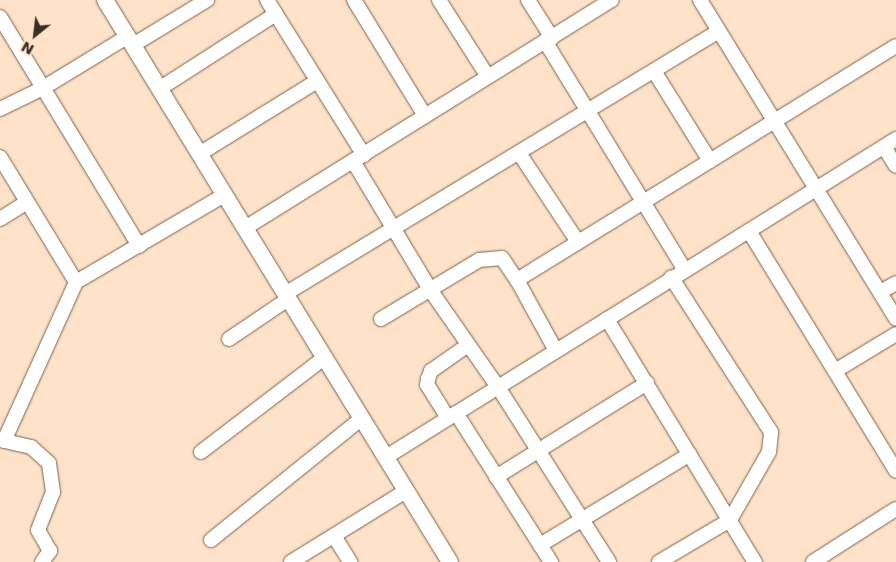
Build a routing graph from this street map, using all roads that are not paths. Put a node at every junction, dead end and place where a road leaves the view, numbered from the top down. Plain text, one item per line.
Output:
1 (104, 0) edge
2 (207, 0) edge
3 (267, 0) edge
4 (354, 0) edge
5 (439, 0) edge
6 (528, 0) edge
7 (612, 0) edge
8 (700, 0) edge
9 (276, 14) junction
10 (0, 17) edge
11 (719, 31) junction
12 (549, 39) junction
13 (130, 41) junction
14 (896, 46) edge
15 (654, 70) junction
16 (488, 77) junction
17 (317, 81) junction
18 (43, 88) junction
19 (160, 89) junction
20 (0, 109) edge
21 (588, 111) junction
22 (425, 116) junction
23 (774, 121) junction
24 (896, 139) edge
25 (884, 147) junction
26 (518, 153) junction
27 (199, 154) junction
28 (0, 158) edge
29 (358, 158) junction
30 (710, 161) junction
31 (896, 166) edge
32 (816, 189) junction
33 (224, 195) junction
34 (27, 202) junction
35 (644, 202) junction
36 (0, 219) edge
37 (245, 228) junction
38 (395, 228) junction
39 (748, 231) junction
40 (578, 242) junction
41 (138, 246) junction
42 (684, 269) junction
43 (671, 277) junction
44 (518, 280) junction
45 (76, 282) junction
46 (896, 283) edge
47 (431, 291) junction
48 (880, 292) junction
49 (287, 297) junction
50 (896, 318) edge
51 (381, 319) dead end
52 (607, 319) junction
53 (896, 334) edge
54 (230, 340) dead end
55 (468, 345) junction
56 (556, 351) junction
57 (324, 358) junction
58 (835, 371) junction
59 (647, 384) junction
60 (498, 387) junction
61 (452, 416) junction
62 (362, 418) junction
63 (2, 445) edge
64 (538, 451) junction
65 (201, 452) dead end
66 (690, 454) junction
67 (386, 457) junction
68 (896, 471) edge
69 (496, 477) junction
70 (406, 491) junction
71 (896, 509) edge
72 (582, 519) junction
73 (730, 520) junction
74 (334, 536) junction
75 (211, 540) dead end
76 (540, 545) junction
77 (42, 562) edge
78 (291, 562) edge
79 (350, 562) edge
80 (450, 562) edge
81 (551, 562) edge
82 (609, 562) edge
83 (659, 562) edge
84 (754, 562) edge
85 (813, 562) edge

1 - 13 street
2 - 13 street
3 - 9 street
4 - 22 street
5 - 16 street
6 - 12 street
7 - 12 street
8 - 11 street
9 - 17 street
9 - 19 street
10 - 18 street
11 - 15 street
11 - 23 street
12 - 16 street
12 - 21 street
13 - 18 street
13 - 19 street
14 - 23 street
15 - 21 street
15 - 30 street
16 - 22 street
17 - 27 street
17 - 29 street
18 - 20 street
18 - 41 street
19 - 27 street
21 - 26 street
21 - 35 street
22 - 29 street
23 - 30 street
23 - 32 street
24 - 25 street
25 - 31 street
25 - 32 street
26 - 38 street
26 - 40 street
27 - 33 street
28 - 34 street
29 - 37 street
29 - 38 street
30 - 35 street
32 - 39 street
32 - 48 street
33 - 37 street
33 - 41 street
34 - 36 street
34 - 45 street
35 - 40 street
35 - 42 street
37 - 49 street
38 - 47 street
38 - 49 street
39 - 42 street
39 - 58 street
40 - 44 street
41 - 45 street
42 - 43 street
43 - 52 street
43 - 73 street
44 - 47 street
44 - 56 street
45 - 63 street
46 - 48 street
47 - 51 street
47 - 55 street
48 - 50 street
49 - 54 street
49 - 57 street
52 - 56 street
52 - 59 street
53 - 58 street
55 - 60 street
55 - 61 street
56 - 60 street
57 - 62 street
57 - 65 street
58 - 68 street
59 - 64 street
59 - 66 street
60 - 61 street
60 - 64 street
61 - 67 street
61 - 69 street
62 - 67 street
62 - 75 street
63 - 77 street
64 - 69 street
64 - 72 street
66 - 72 street
66 - 73 street
67 - 70 street
69 - 76 street
70 - 74 street
70 - 80 street
71 - 85 street
72 - 76 street
72 - 82 street
73 - 83 street
73 - 84 street
74 - 78 street
74 - 79 street
76 - 81 street

